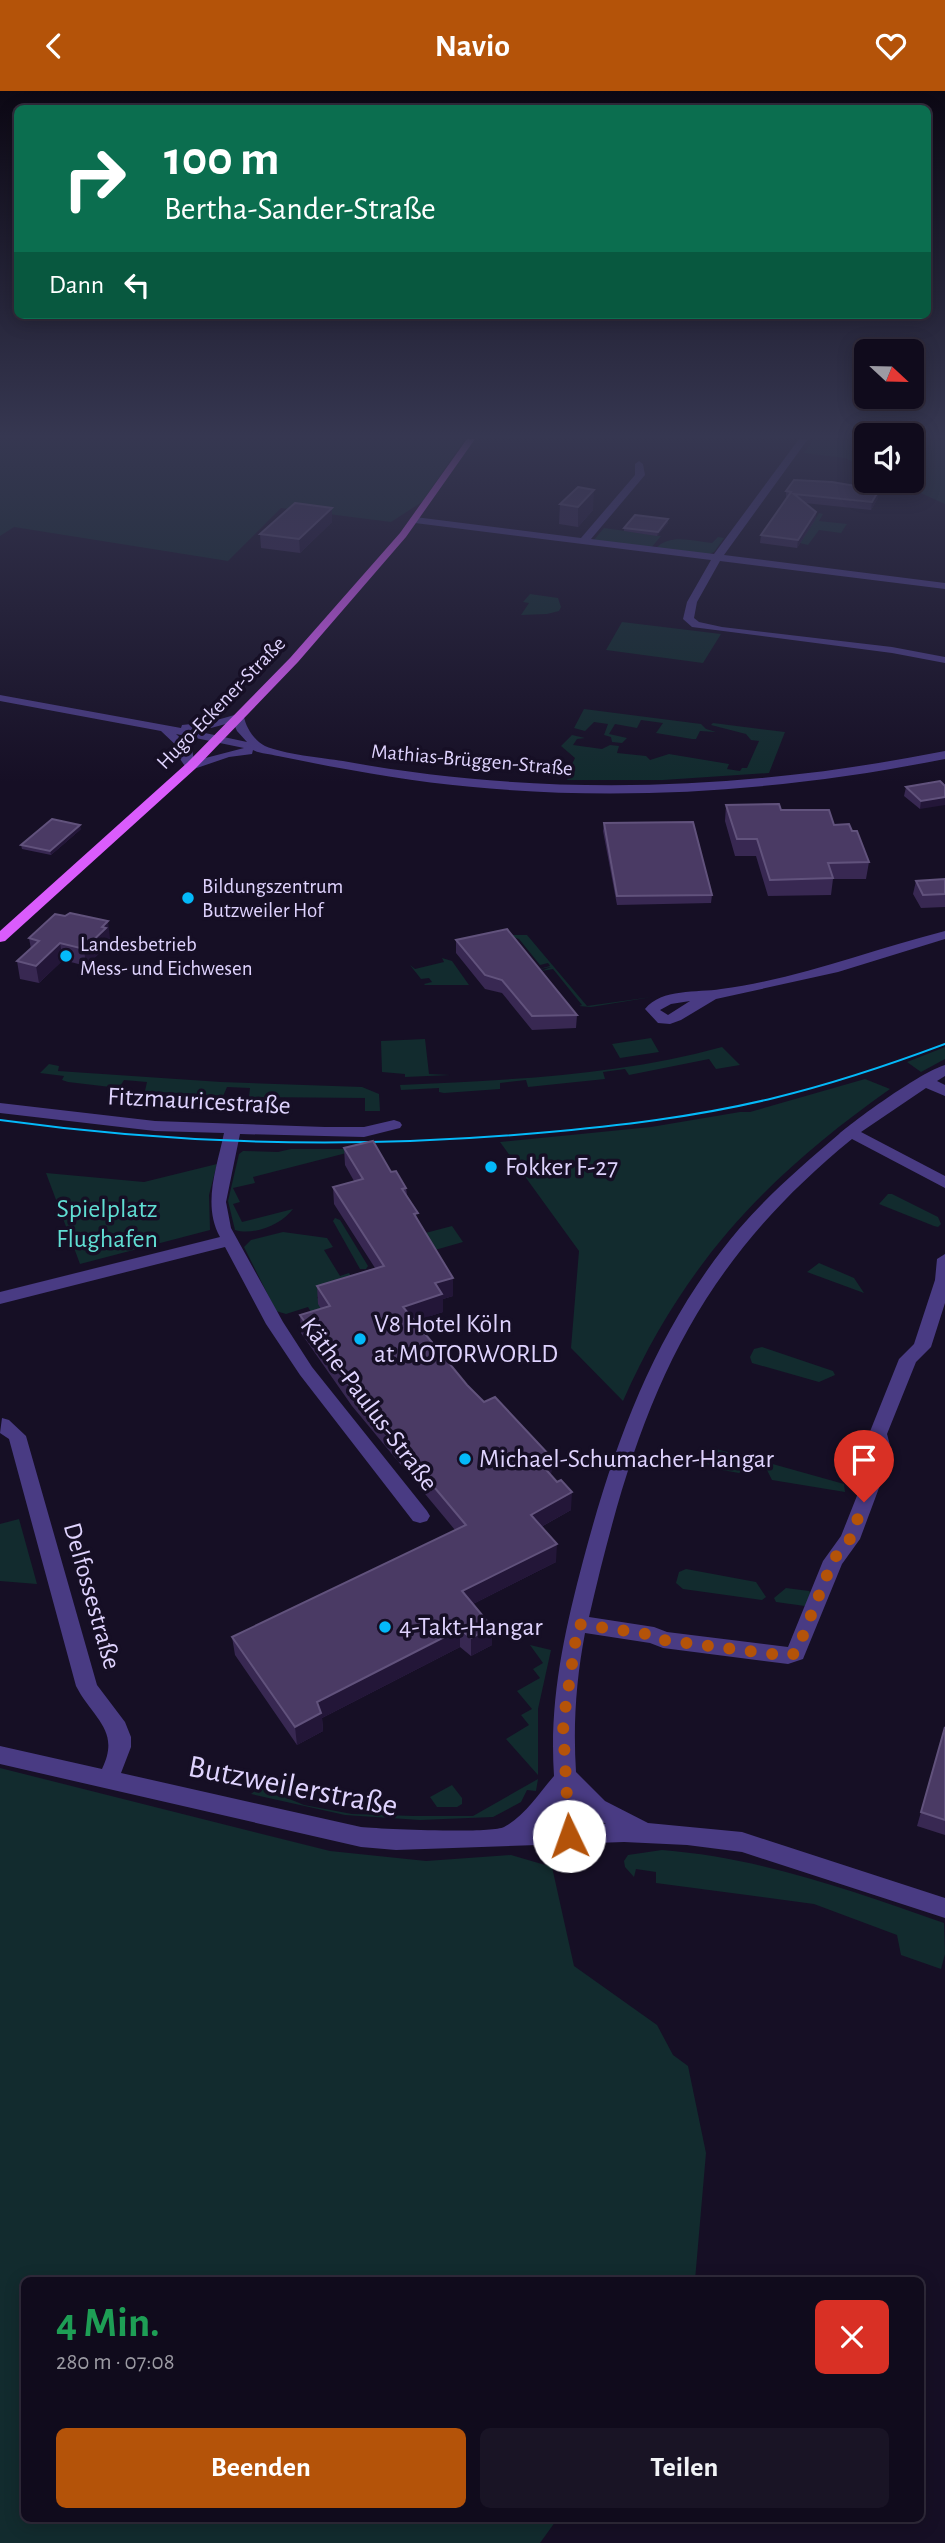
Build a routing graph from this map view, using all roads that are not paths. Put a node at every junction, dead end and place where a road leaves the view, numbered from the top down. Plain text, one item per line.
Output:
1 (386, 553) edge
2 (679, 553) edge
3 (720, 553) edge
4 (717, 558) junction
5 (945, 586) edge
6 (945, 660) edge
7 (0, 698) edge
8 (238, 717) junction
9 (162, 729) junction
10 (217, 739) junction
11 (262, 750) junction
12 (945, 755) edge
13 (191, 766) junction
14 (945, 935) edge
15 (0, 939) edge
16 (715, 994) dead end
17 (945, 1070) edge
18 (925, 1081) junction
19 (945, 1091) edge
20 (0, 1108) edge
21 (394, 1125) dead end
22 (233, 1129) junction
23 (850, 1132) junction
24 (945, 1183) edge
25 (231, 1240) junction
26 (945, 1259) edge
27 (0, 1298) edge
28 (2, 1425) dead end
29 (420, 1516) dead end
30 (578, 1624) junction
31 (0, 1755) edge
32 (566, 1777) junction
33 (107, 1780) junction
34 (643, 1833) junction
35 (569, 1836) junction
36 (508, 1837) junction
37 (945, 1908) edge

1 - 8 main road, Hugo-Eckener-Straße
2 - 4 street
3 - 4 street
4 - 5 street
4 - 6 street
7 - 9 street, Mathias-Brüggen-Straße
8 - 9 street
8 - 10 main road, Hugo-Eckener-Straße
8 - 11 street
9 - 10 street, Mathias-Brüggen-Straße
9 - 13 street
10 - 11 street, Mathias-Brüggen-Straße
10 - 13 main road, Hugo-Eckener-Straße
11 - 12 street, Mathias-Brüggen-Straße
11 - 13 street
13 - 15 main road, Hugo-Eckener-Straße
14 - 16 street
17 - 18 street
18 - 19 street
18 - 23 street
20 - 22 street, Fitzmauricestraße
21 - 22 street, Fitzmauricestraße
22 - 25 street, Käthe-Paulus-Straße
23 - 24 street
23 - 30 street
25 - 27 street
25 - 29 street, Käthe-Paulus-Straße
26 - 30 street
28 - 33 street, Delfossestraße
30 - 32 street
31 - 33 street, Butzweilerstraße
32 - 34 street
32 - 35 street
32 - 36 street
33 - 36 street, Butzweilerstraße
34 - 35 street, Butzweilerstraße
34 - 37 street, Butzweilerstraße
35 - 36 street, Butzweilerstraße

